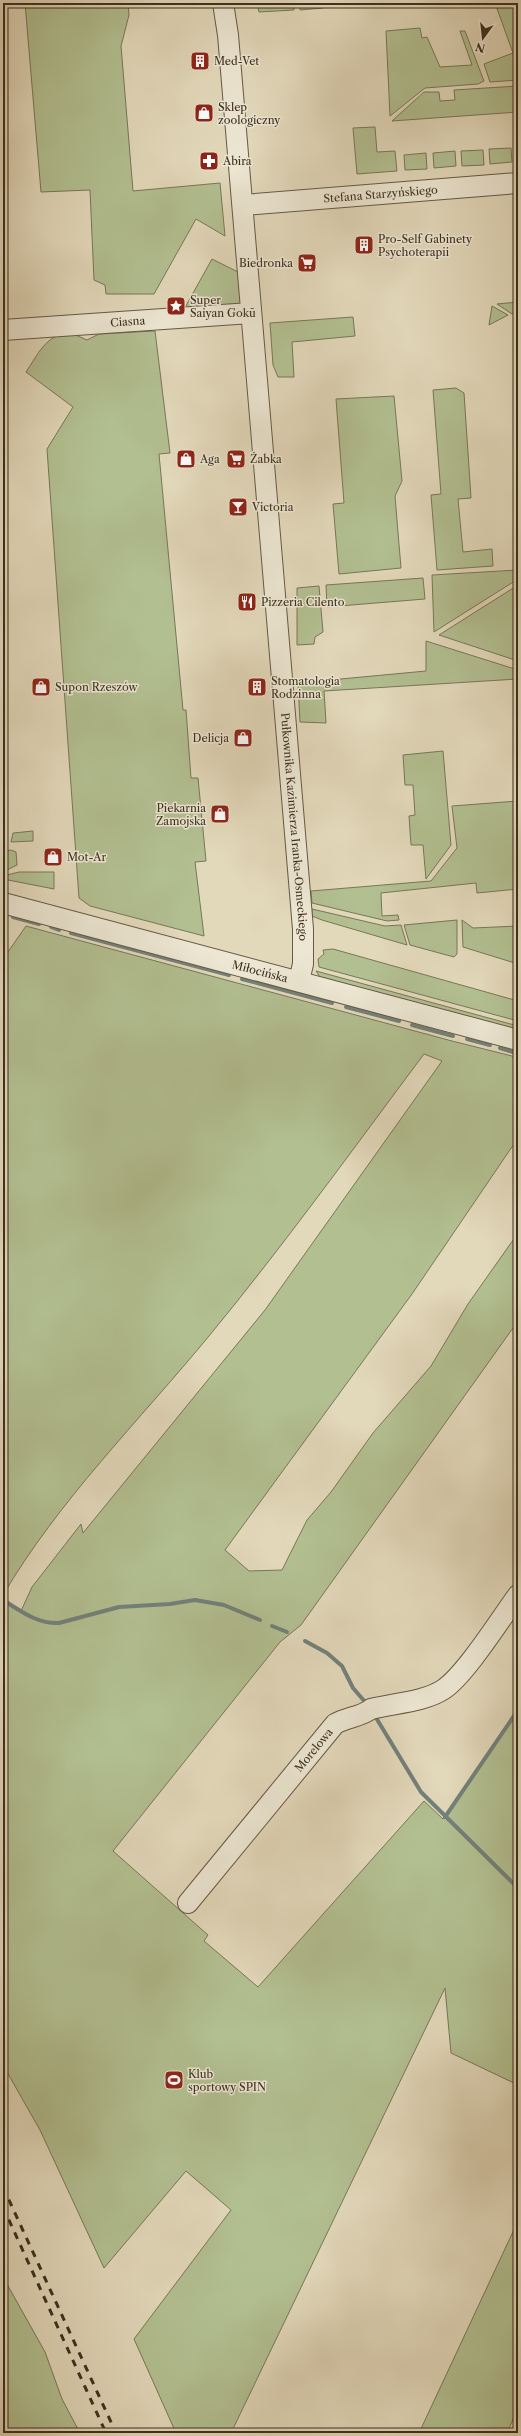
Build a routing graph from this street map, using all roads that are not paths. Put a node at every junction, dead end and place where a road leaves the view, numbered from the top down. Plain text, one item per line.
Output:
1 (223, 3) edge
2 (518, 183) edge
3 (243, 204) junction
4 (252, 314) junction
5 (3, 330) edge
6 (3, 902) edge
7 (300, 982) junction
8 (518, 1040) edge
9 (518, 1595) edge
10 (188, 1903) dead end

1 - 3 street, Pułkownika Kazimierza Iranka-Osmeckiego
2 - 3 street, Stefana Starzyńskiego
3 - 4 street, Pułkownika Kazimierza Iranka-Osmeckiego
4 - 5 street, Ciasna
4 - 7 street, Pułkownika Kazimierza Iranka-Osmeckiego
6 - 7 street, Miłocińska
7 - 8 street, Miłocińska
9 - 10 street, Morelowa

